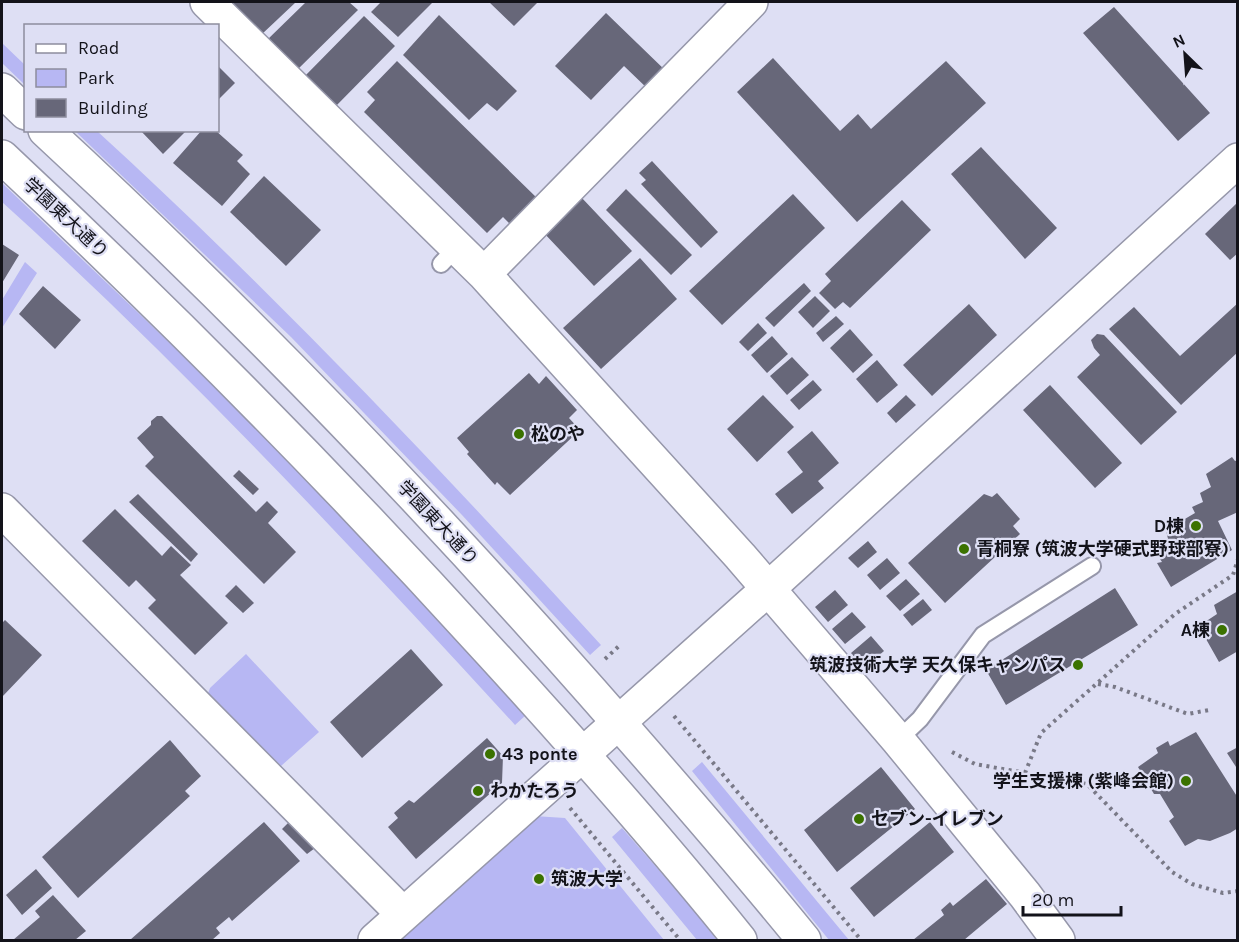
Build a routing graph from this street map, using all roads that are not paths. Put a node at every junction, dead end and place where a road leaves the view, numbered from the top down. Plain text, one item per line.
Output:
1 (207, 2) edge
2 (751, 2) edge
3 (2, 90) edge
4 (24, 110) edge
5 (47, 132) edge
6 (2, 157) edge
7 (1238, 160) edge
8 (484, 274) junction
9 (2, 510) edge
10 (1092, 566) dead end
11 (769, 588) junction
12 (619, 722) junction
13 (903, 736) junction
14 (583, 754) junction
15 (403, 914) junction
16 (375, 940) edge
17 (740, 940) edge
18 (804, 940) edge
19 (1058, 940) edge

1 - 8 street
2 - 8 street
3 - 4 street
5 - 12 street, 学園東大通り
6 - 14 street, 学園東大通り
7 - 11 street
8 - 11 street
9 - 15 street
10 - 13 lane
11 - 12 street
11 - 13 street
12 - 14 street
12 - 18 street, 学園東大通り
13 - 19 street
14 - 15 street
14 - 17 street, 学園東大通り
15 - 16 street

